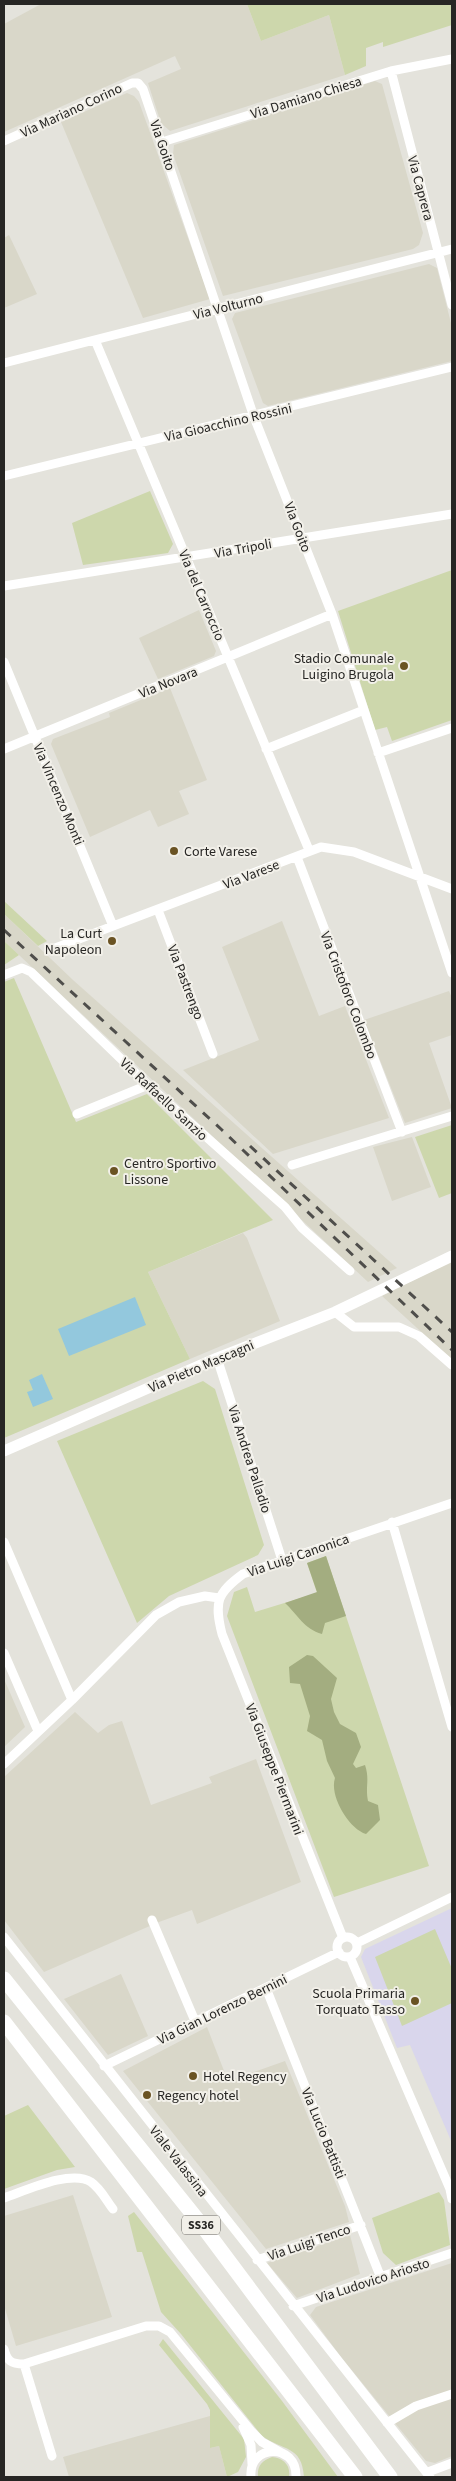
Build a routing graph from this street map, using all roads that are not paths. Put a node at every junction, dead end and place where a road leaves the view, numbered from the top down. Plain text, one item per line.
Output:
1 (452, 59) edge
2 (391, 71) junction
3 (138, 83) joint
4 (4, 141) edge
5 (162, 142) junction
6 (452, 249) edge
7 (438, 252) junction
8 (452, 305) edge
9 (217, 308) junction
10 (95, 340) junction
11 (4, 363) edge
12 (452, 368) edge
13 (254, 417) junction
14 (139, 444) junction
15 (4, 476) edge
16 (452, 514) edge
17 (302, 538) junction
18 (186, 557) junction
19 (4, 586) edge
20 (332, 614) junction
21 (229, 657) junction
22 (4, 662) edge
23 (364, 710) junction
24 (452, 728) edge
25 (35, 736) junction
26 (4, 749) edge
27 (266, 749) junction
28 (378, 753) junction
29 (309, 850) junction
30 (297, 857) junction
31 (419, 874) junction
32 (452, 889) edge
33 (158, 910) junction
34 (113, 926) junction
35 (50, 950) dead end
36 (452, 973) edge
37 (4, 975) edge
38 (213, 1054) dead end
39 (148, 1085) junction
40 (77, 1114) dead end
41 (452, 1116) edge
42 (402, 1132) junction
43 (292, 1165) dead end
44 (452, 1256) edge
45 (350, 1271) dead end
46 (334, 1312) junction
47 (217, 1358) junction
48 (452, 1365) edge
49 (4, 1451) edge
50 (452, 1503) edge
51 (392, 1522) junction
52 (4, 1542) edge
53 (282, 1560) junction
54 (219, 1598) junction
55 (4, 1653) edge
56 (72, 1700) junction
57 (451, 1716) edge
58 (452, 1727) edge
59 (38, 1731) junction
60 (4, 1764) edge
61 (452, 1897) edge
62 (152, 1920) dead end
63 (4, 1937) edge
64 (343, 1938) junction
65 (357, 1943) junction
66 (339, 1952) junction
67 (350, 1957) junction
68 (4, 1979) edge
69 (266, 1988) junction
70 (4, 2022) edge
71 (195, 2022) junction
72 (104, 2066) junction
73 (451, 2190) edge
74 (4, 2198) edge
75 (452, 2198) edge
76 (112, 2209) dead end
77 (361, 2225) junction
78 (452, 2253) edge
79 (257, 2260) junction
80 (381, 2278) junction
81 (294, 2306) junction
82 (4, 2349) edge
83 (24, 2364) junction
84 (452, 2394) edge
85 (237, 2416) junction
86 (387, 2422) junction
87 (52, 2456) dead end
88 (287, 2456) junction
89 (452, 2463) edge
90 (252, 2466) junction
91 (352, 2474) edge
92 (429, 2475) edge
93 (251, 2477) edge
94 (296, 2477) edge
95 (390, 2477) edge

1 - 2 street, Via Damiano Chiesa
2 - 5 street, Via Damiano Chiesa
2 - 7 street, Via Caprera
3 - 4 street, Via Mariano Corino
3 - 5 street, Via Goito
5 - 9 street, Via Goito
6 - 7 street, Via Volturno
7 - 8 street, Via Caprera
7 - 9 street, Via Volturno
9 - 10 street, Via Volturno
9 - 13 street, Via Goito
10 - 11 street, Via Volturno
10 - 14 street, Via del Carroccio
12 - 13 street, Via Gioacchino Rossini
13 - 14 street, Via Gioacchino Rossini
13 - 17 street, Via Goito
14 - 15 street, Via Gioacchino Rossini
14 - 18 street, Via del Carroccio
16 - 17 street, Via Tripoli
17 - 18 street, Via Tripoli
17 - 20 street, Via Goito
18 - 19 street, Via Tripoli
18 - 21 street, Via del Carroccio
20 - 21 street, Via Novara
20 - 23 street, Via Goito
21 - 25 street, Via Novara
21 - 27 street, Via del Carroccio
22 - 25 street, Via Vincenzo Monti
23 - 27 street
23 - 28 street, Via Goito
24 - 28 street
25 - 26 street, Via Novara
25 - 34 street, Via Vincenzo Monti
27 - 29 street, Via del Carroccio
28 - 31 street, Via Goito
29 - 30 street, Via Varese
29 - 31 street, Via Varese
30 - 33 street, Via Varese
30 - 42 street, Via Cristoforo Colombo
31 - 32 street, Via Varese
31 - 36 street, Via Goito
33 - 34 street, Via Varese
33 - 38 street, Via Pastrengo
34 - 35 street, Via Varese
37 - 39 street, Via Raffaello Sanzio
39 - 40 street
39 - 45 street, Via Raffaello Sanzio
41 - 42 street
42 - 43 street
44 - 46 street, Via Pietro Mascagni
46 - 47 street, Via Pietro Mascagni
46 - 48 street
47 - 49 street, Via Pietro Mascagni
47 - 53 street, Via Andrea Palladio
50 - 51 street, Via Luigi Canonica
51 - 53 street, Via Luigi Canonica
51 - 57 street
52 - 56 street
53 - 54 street, Via Luigi Canonica
54 - 56 street
54 - 64 street, Via Giuseppe Piermarini
55 - 59 street
56 - 59 street
57 - 58 street
59 - 60 street
61 - 65 street
62 - 71 street
63 - 72 street, Viale Valassina
64 - 65 street
64 - 66 street
65 - 67 street
66 - 67 street
66 - 69 street, Via Gian Lorenzo Bernini
67 - 73 street
68 - 95 highway, SS36
69 - 71 street, Via Gian Lorenzo Bernini
69 - 77 street, Via Lucio Battisti
70 - 91 highway, SS36
71 - 72 street, Via Gian Lorenzo Bernini
72 - 79 street, Viale Valassina
73 - 75 street
74 - 76 street
77 - 79 street, Via Luigi Tenco
77 - 80 street, Via Lucio Battisti
78 - 80 street, Via Ludovico Ariosto
79 - 81 street, Viale Valassina
80 - 81 street, Via Ludovico Ariosto
81 - 86 street, Viale Valassina
82 - 83 street
83 - 85 street
83 - 87 street
84 - 86 street
85 - 88 street
85 - 90 street
86 - 92 street, Viale Valassina
88 - 90 street
88 - 94 street
89 - 92 street
90 - 93 street

